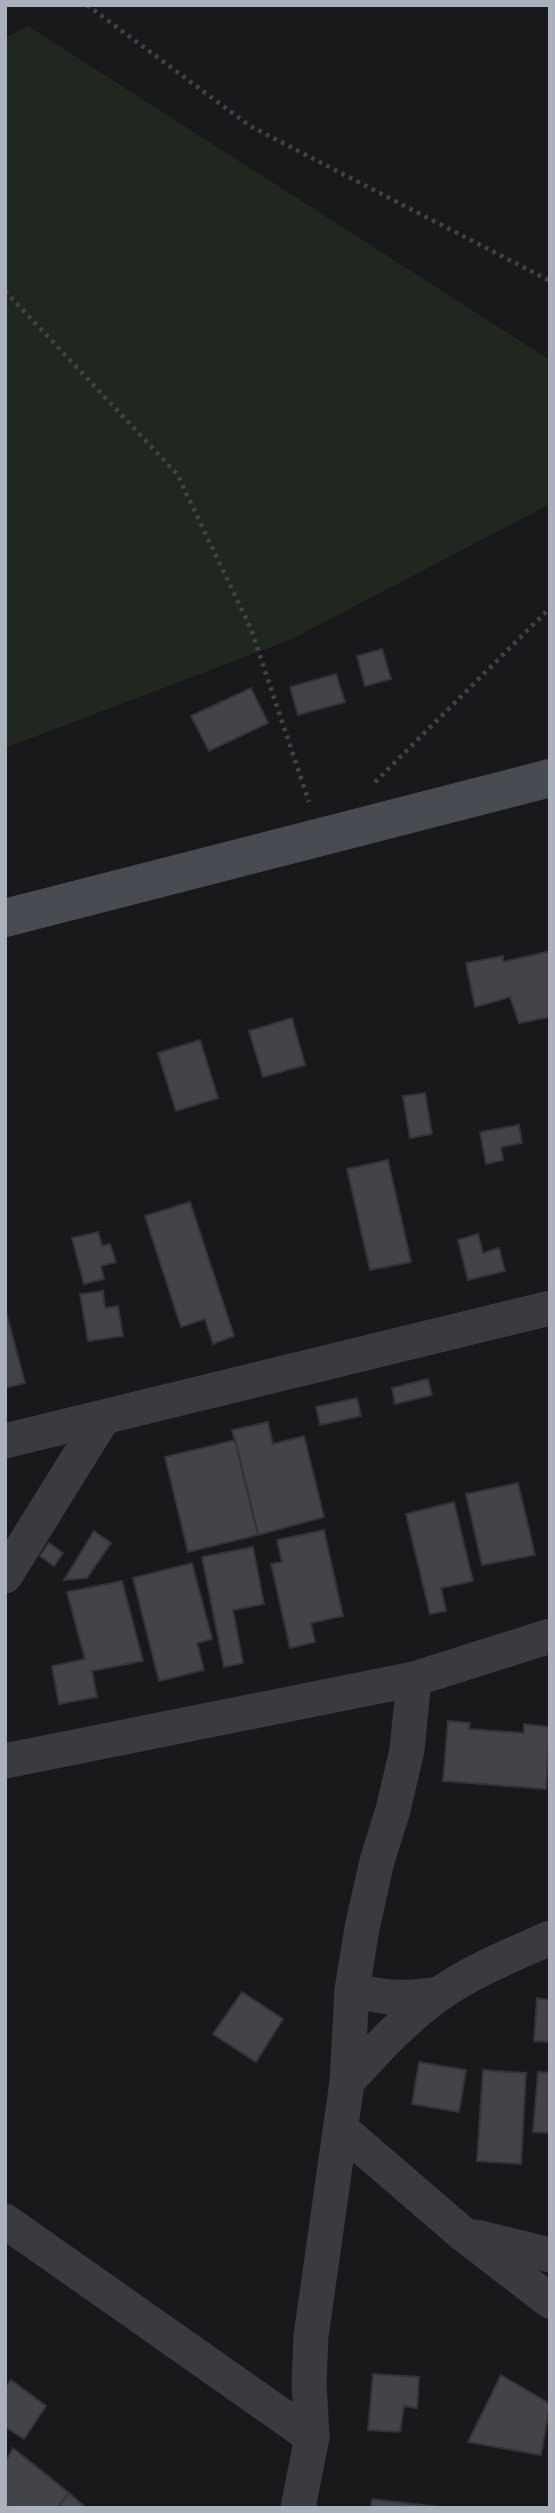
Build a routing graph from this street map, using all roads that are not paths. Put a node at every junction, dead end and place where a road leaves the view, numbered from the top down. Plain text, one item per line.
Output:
1 (550, 778) edge
2 (6, 919) edge
3 (550, 1308) edge
4 (103, 1418) junction
5 (5, 1441) edge
6 (5, 1576) edge
7 (550, 1636) edge
8 (414, 1679) junction
9 (5, 1761) edge
10 (550, 1938) edge
11 (352, 1990) junction
12 (439, 1994) junction
13 (347, 2082) junction
14 (341, 2129) junction
15 (5, 2221) edge
16 (463, 2234) junction
17 (550, 2255) edge
18 (550, 2301) edge
19 (312, 2437) junction
20 (298, 2508) edge

1 - 2 street
3 - 4 street
4 - 5 street
4 - 6 street
7 - 8 street
8 - 9 street
8 - 11 street
10 - 12 street
11 - 12 street
11 - 13 street
12 - 13 street
13 - 14 street
14 - 16 street
14 - 19 street
15 - 19 street
16 - 17 street
16 - 18 street
19 - 20 street

